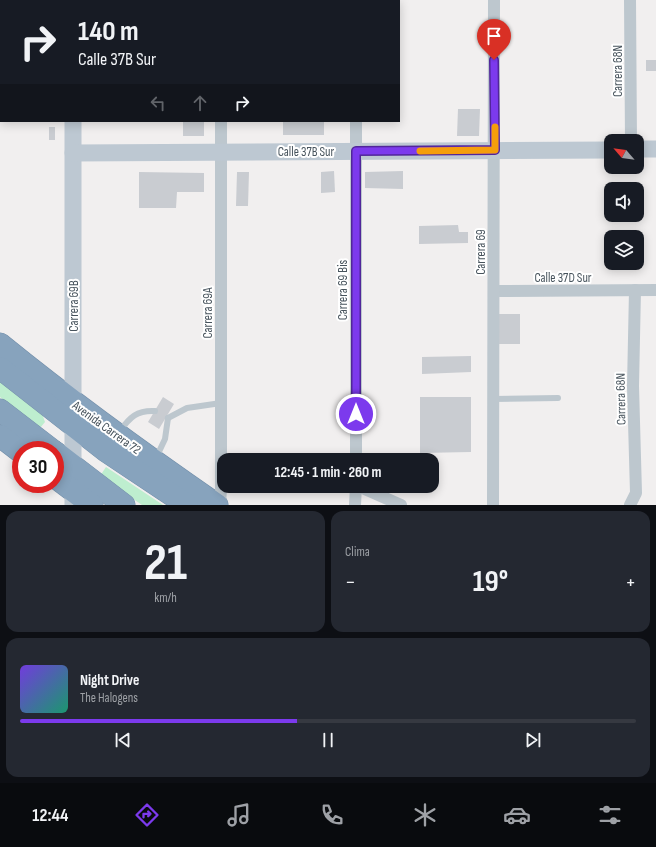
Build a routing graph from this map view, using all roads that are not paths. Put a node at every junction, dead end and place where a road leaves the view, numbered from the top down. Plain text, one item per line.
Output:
1 (494, 0) edge
2 (630, 0) edge
3 (73, 122) edge
4 (221, 122) edge
5 (356, 122) edge
6 (632, 134) edge
7 (644, 149) edge
8 (656, 149) edge
9 (495, 150) junction
10 (604, 150) edge
11 (356, 151) junction
12 (221, 152) junction
13 (73, 153) junction
14 (635, 290) junction
15 (656, 290) edge
16 (494, 291) junction
17 (0, 344) edge
18 (0, 368) edge
19 (558, 398) dead end
20 (493, 399) junction
21 (73, 402) junction
22 (221, 403) junction
23 (0, 410) edge
24 (155, 411) dead end
25 (73, 425) junction
26 (117, 435) junction
27 (0, 436) edge
28 (40, 441) edge
29 (12, 445) edge
30 (356, 453) edge
31 (154, 462) junction
32 (64, 472) edge
33 (357, 493) edge
34 (373, 493) edge
35 (73, 498) edge
36 (92, 505) edge
37 (124, 505) edge
38 (186, 505) edge
39 (218, 505) edge
40 (356, 505) edge
41 (401, 505) edge
42 (493, 505) edge
43 (630, 505) edge

1 - 9 street, Carrera 69
2 - 6 street, Carrera 68N
3 - 13 street, Carrera 69B
4 - 12 street, Carrera 69A
5 - 11 street, Carrera 69 Bis
7 - 8 street
9 - 10 street, Calle 37B Sur
9 - 11 street, Calle 37B Sur
9 - 16 street, Carrera 69
11 - 12 street, Calle 37B Sur
11 - 30 street, Carrera 69 Bis
12 - 13 street, Calle 37B Sur
12 - 22 street, Carrera 69A
13 - 21 street, Carrera 69B
14 - 15 street, Calle 37D Sur
14 - 16 street, Calle 37D Sur
14 - 43 street, Carrera 68N
16 - 20 street, Carrera 69
17 - 21 highway, Avenida Carrera 72
18 - 25 highway, Avenida Carrera 72
19 - 20 lane
20 - 42 street, Carrera 69
21 - 25 street, Carrera 69B
21 - 26 highway, Avenida Carrera 72
22 - 31 lane
22 - 39 street, Carrera 69A
23 - 28 highway
24 - 26 lane
25 - 32 street, Carrera 69B
25 - 38 highway, Avenida Carrera 72
26 - 31 highway, Avenida Carrera 72
27 - 29 highway
31 - 39 highway, Avenida Carrera 72
32 - 35 highway
32 - 37 highway
33 - 40 street
34 - 41 street
35 - 36 highway

